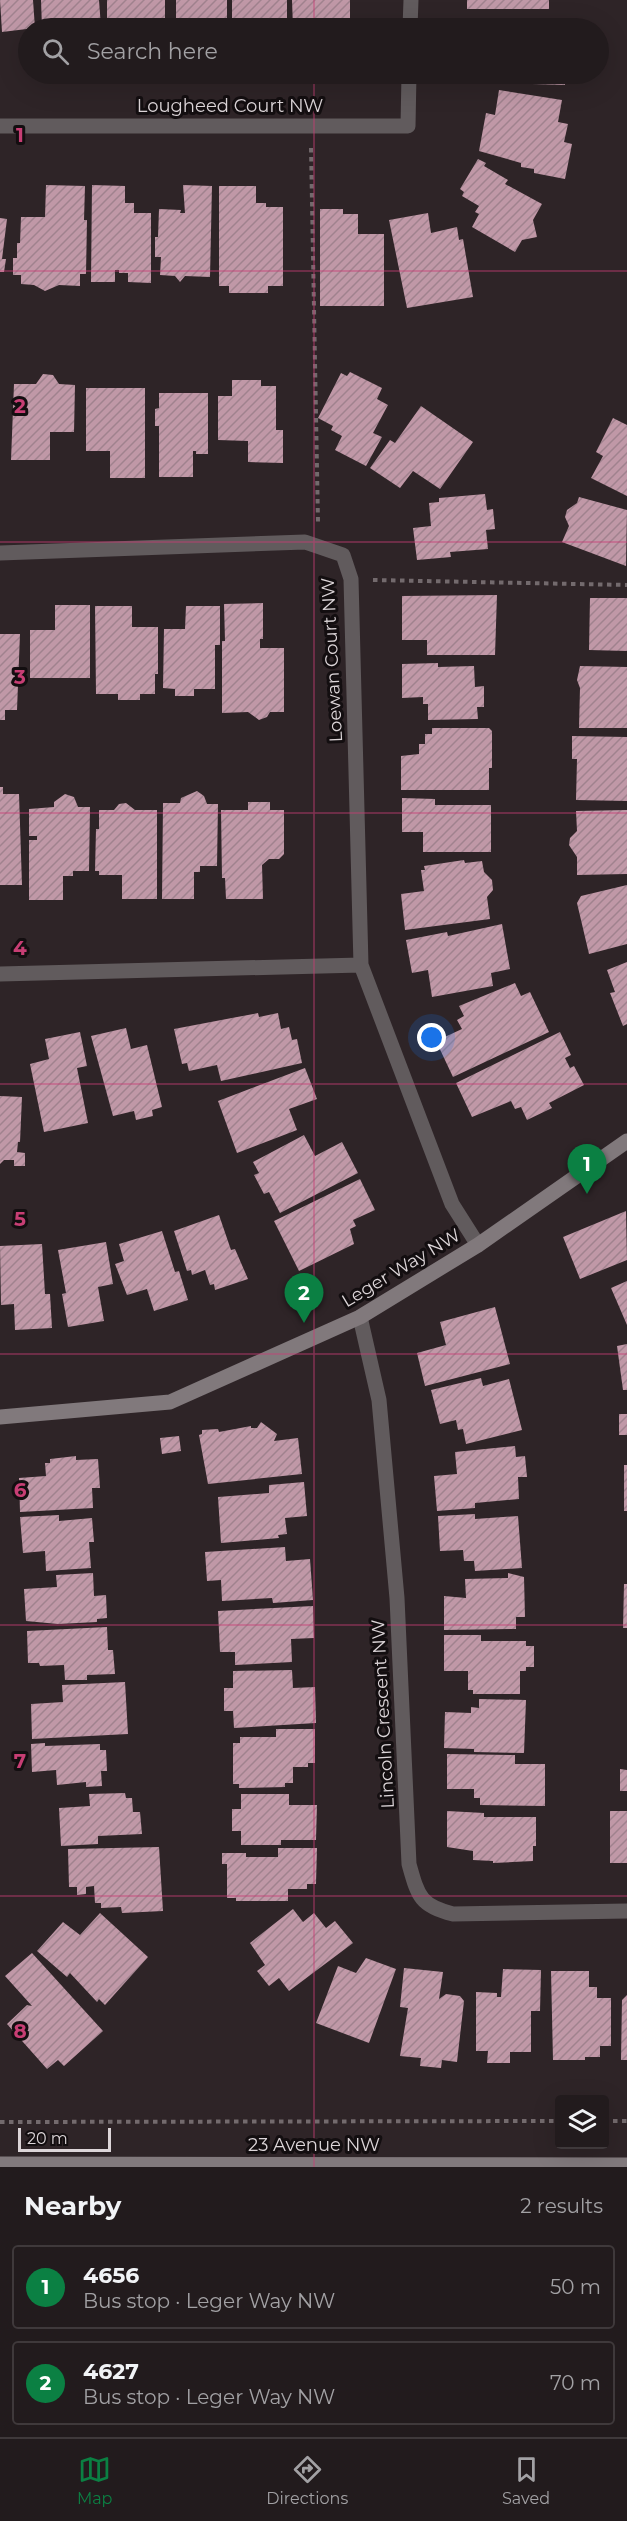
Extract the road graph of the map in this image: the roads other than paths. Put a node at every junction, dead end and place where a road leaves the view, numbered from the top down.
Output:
1 (411, 0) edge
2 (410, 18) edge
3 (409, 84) edge
4 (0, 126) edge
5 (0, 553) edge
6 (361, 965) junction
7 (0, 974) edge
8 (627, 1141) edge
9 (478, 1245) junction
10 (360, 1317) junction
11 (0, 1417) edge
12 (627, 1911) edge
13 (0, 2164) edge
14 (627, 2164) edge

1 - 2 street
3 - 4 street, Lougheed Court NW
5 - 6 street, Loewan Court NW
6 - 7 street
6 - 9 street, Loewan Court NW
8 - 9 street, Leger Way NW
9 - 10 street, Leger Way NW
10 - 11 street, Leger Way NW
10 - 12 street, Lincoln Crescent NW
13 - 14 street, 23 Avenue NW

